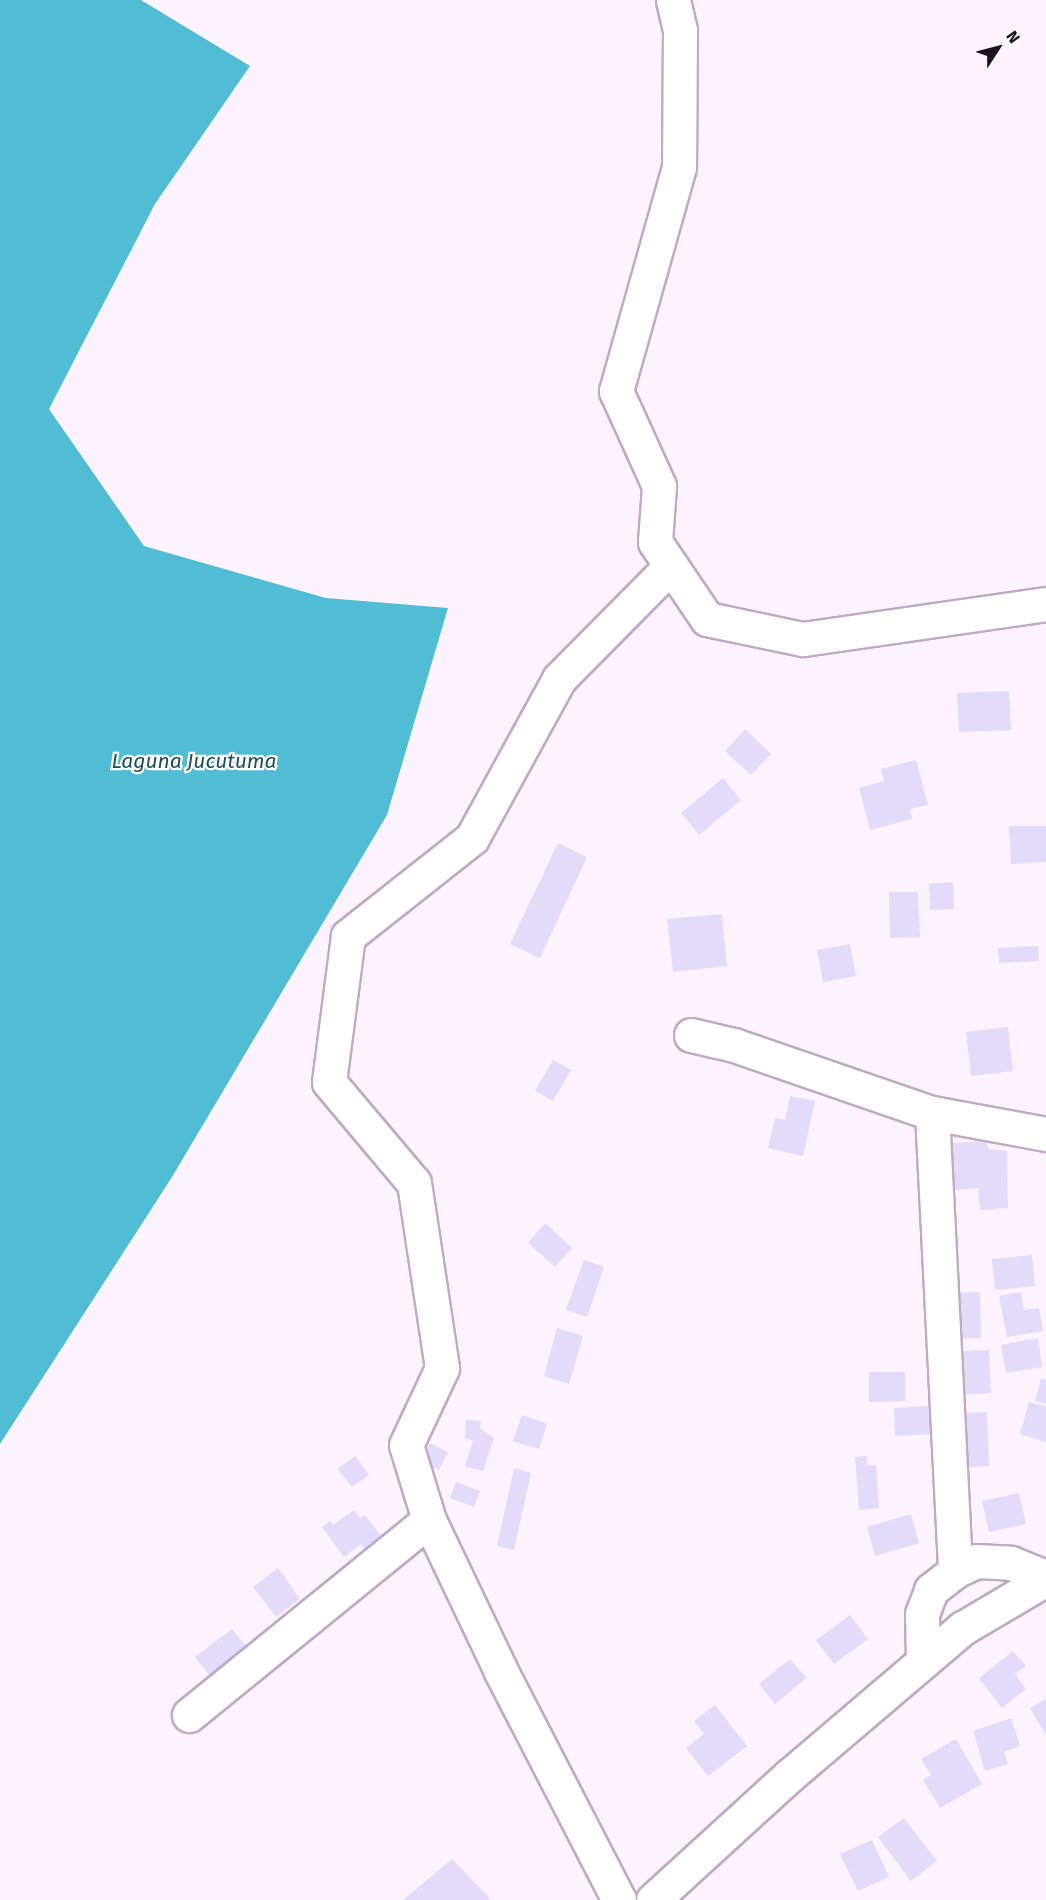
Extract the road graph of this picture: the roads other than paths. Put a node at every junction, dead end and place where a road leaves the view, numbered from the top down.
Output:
1 (673, 0) edge
2 (671, 566) junction
3 (1046, 604) edge
4 (691, 1035) dead end
5 (932, 1113) junction
6 (1046, 1134) edge
7 (429, 1520) junction
8 (955, 1571) junction
9 (1046, 1578) edge
10 (923, 1661) junction
11 (189, 1715) dead end
12 (619, 1900) edge
13 (653, 1900) edge

1 - 2 street
2 - 3 street
2 - 7 street
4 - 5 street
5 - 6 street
5 - 8 street
7 - 11 street
7 - 12 street
8 - 9 street
8 - 10 street
9 - 10 street
10 - 13 street

